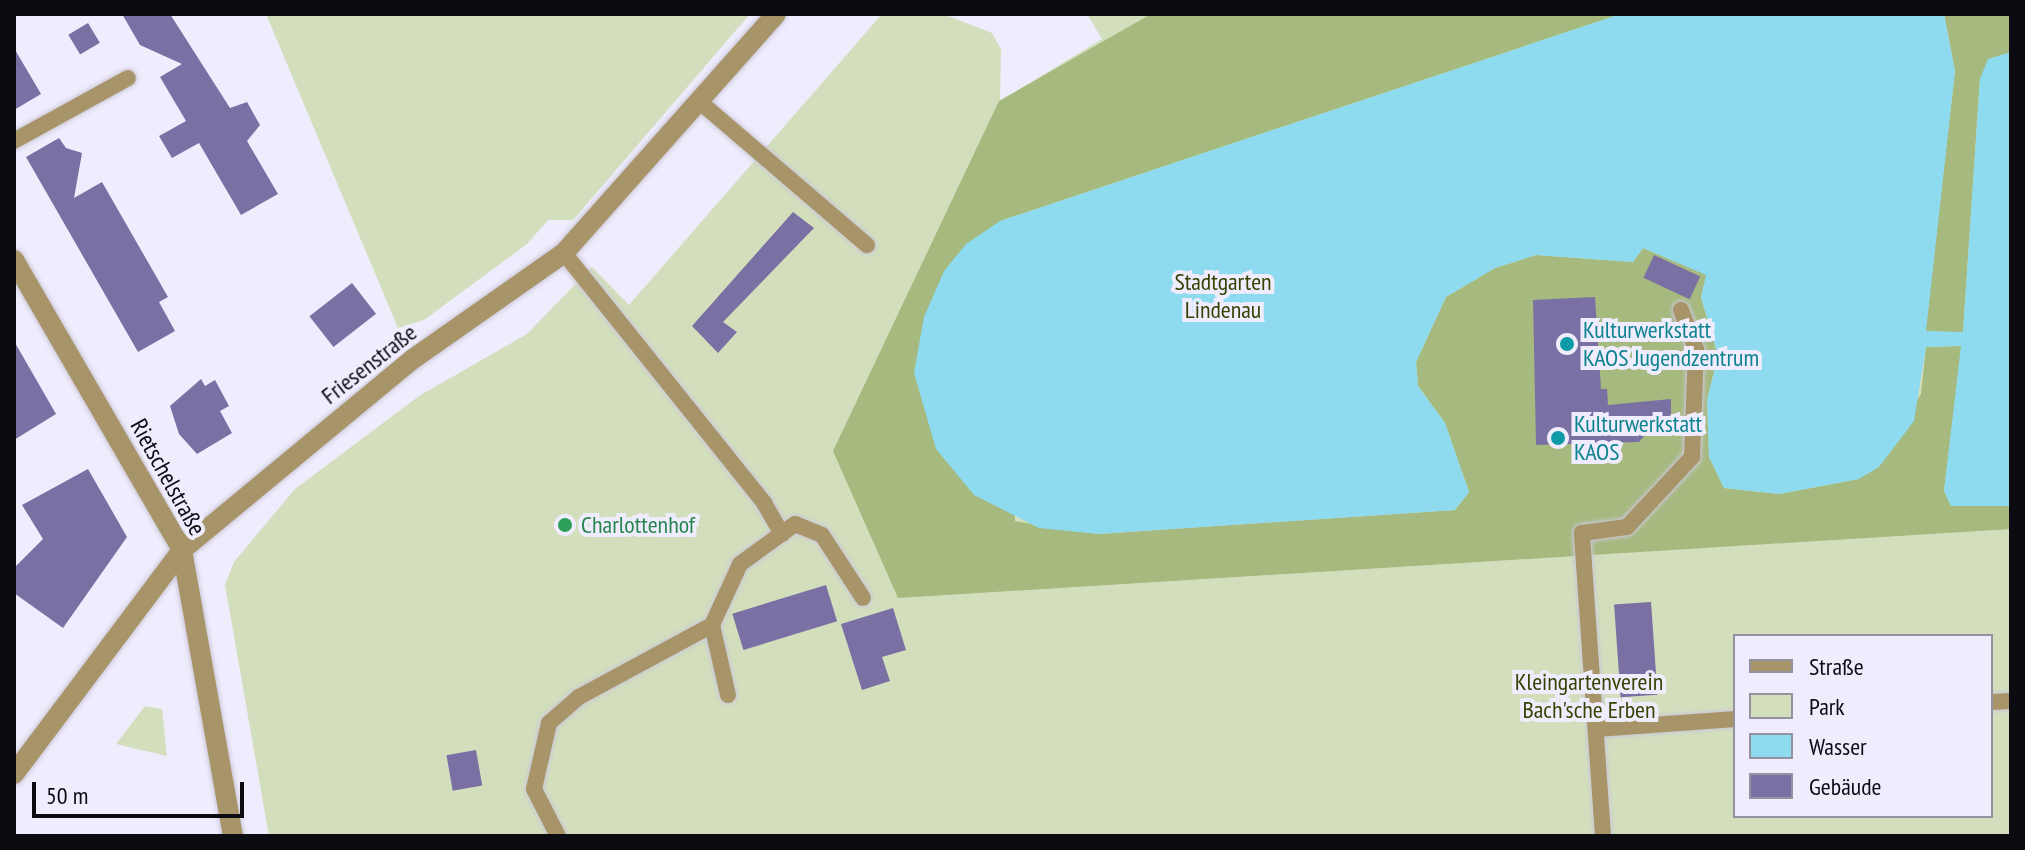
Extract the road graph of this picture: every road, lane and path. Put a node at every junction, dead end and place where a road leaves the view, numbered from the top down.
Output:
1 (776, 14) edge
2 (128, 78) dead end
3 (700, 102) junction
4 (14, 141) edge
5 (867, 245) dead end
6 (564, 253) junction
7 (14, 260) edge
8 (1681, 310) dead end
9 (782, 534) junction
10 (182, 550) junction
11 (863, 598) dead end
12 (712, 625) junction
13 (728, 695) dead end
14 (1733, 719) edge
15 (1597, 729) junction
16 (14, 774) edge
17 (233, 836) edge
18 (558, 836) edge
19 (1603, 836) edge

1 - 3 street, Friesenstraße
2 - 4 lane
3 - 5 lane
3 - 6 street, Friesenstraße
6 - 9 lane
6 - 10 street, Friesenstraße
7 - 10 street, Rietschelstraße
8 - 15 lane
9 - 11 lane
9 - 12 lane
10 - 16 street, Friesenstraße
10 - 17 street, Rietschelstraße
12 - 13 lane
12 - 18 lane
14 - 15 lane
15 - 19 lane

